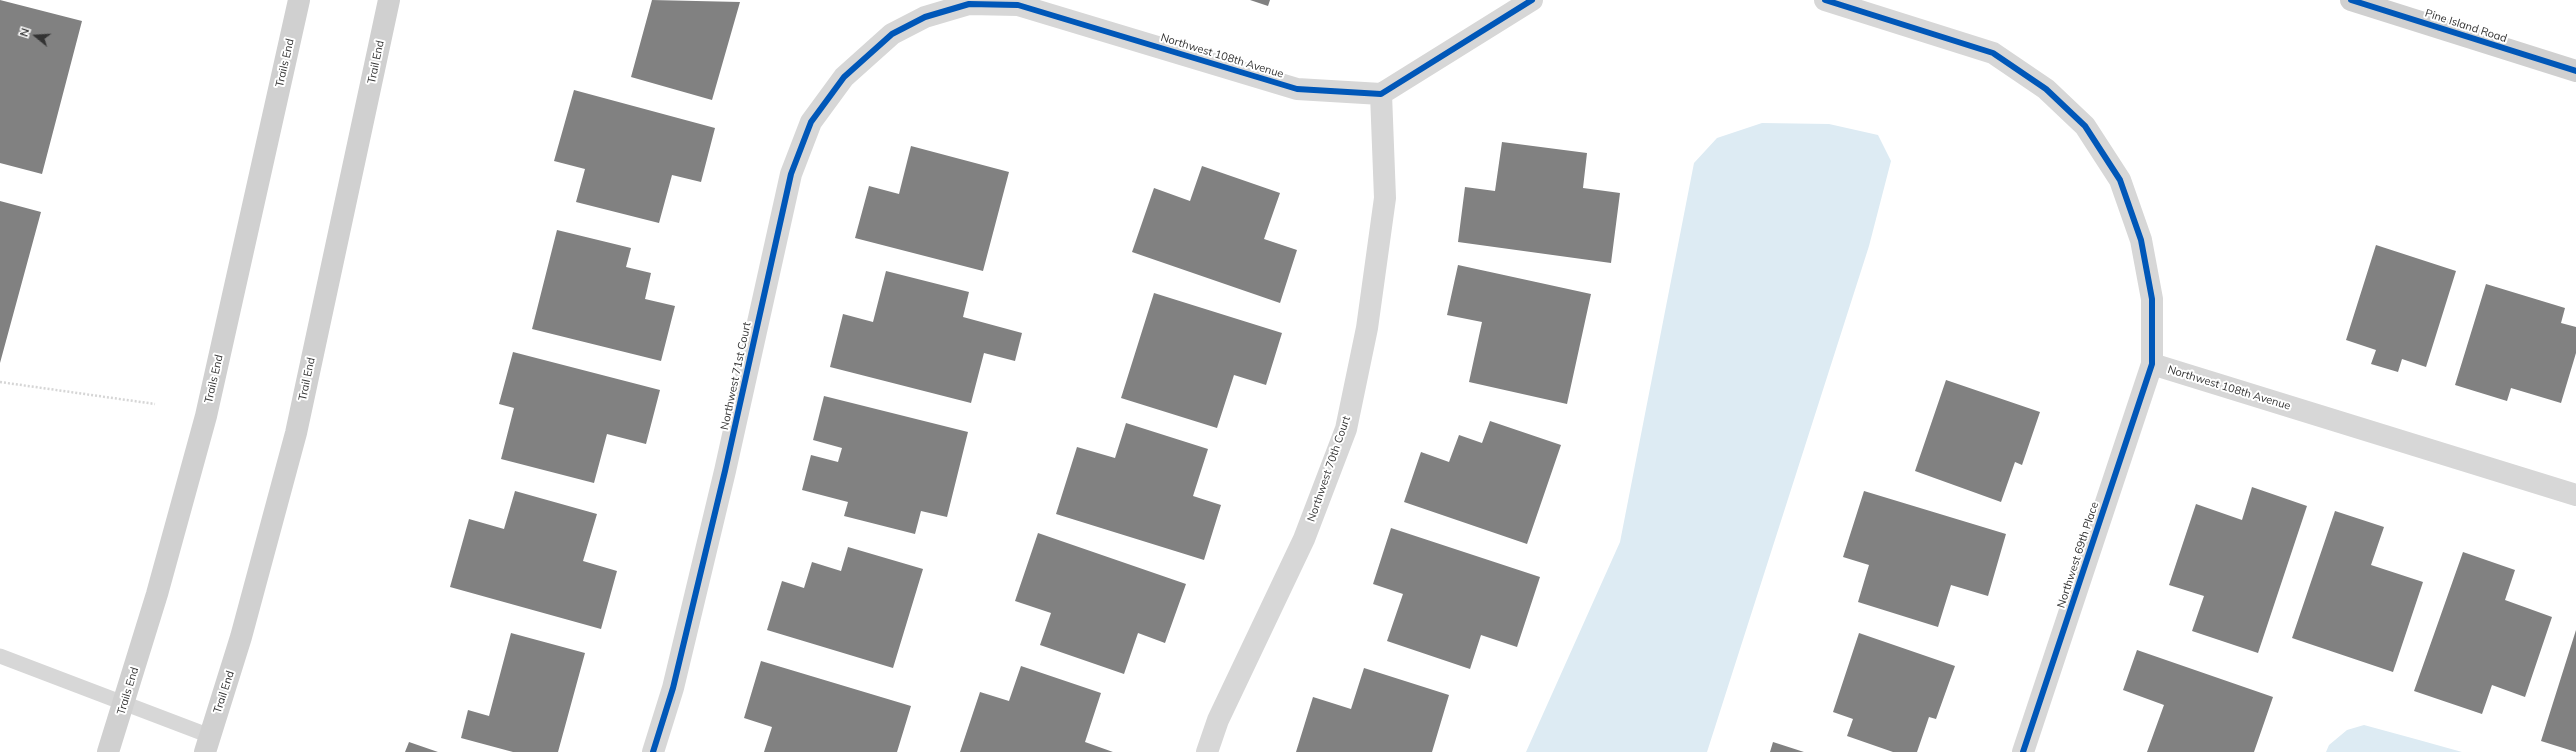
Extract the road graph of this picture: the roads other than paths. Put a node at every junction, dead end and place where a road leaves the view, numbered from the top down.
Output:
1 (299, 0) edge
2 (389, 0) edge
3 (1532, 0) edge
4 (1825, 0) edge
5 (2351, 0) edge
6 (892, 34) joint
7 (2576, 71) edge
8 (1381, 94) junction
9 (2152, 364) junction
10 (2576, 495) edge
11 (0, 656) edge
12 (124, 703) junction
13 (208, 744) edge
14 (108, 752) edge
15 (653, 752) edge
16 (1207, 752) edge
17 (2023, 752) edge

1 - 12 street, Trails End
2 - 13 street, Trail End
3 - 8 street
4 - 9 street, Northwest 108th Avenue
5 - 7 street, Pine Island Road
6 - 8 street, Northwest 108th Avenue
6 - 15 street, Northwest 71st Court
8 - 16 street, Northwest 70th Court
9 - 10 street, Northwest 108th Avenue
9 - 17 street, Northwest 69th Place
11 - 12 lane
12 - 13 lane
12 - 14 street, Trails End

